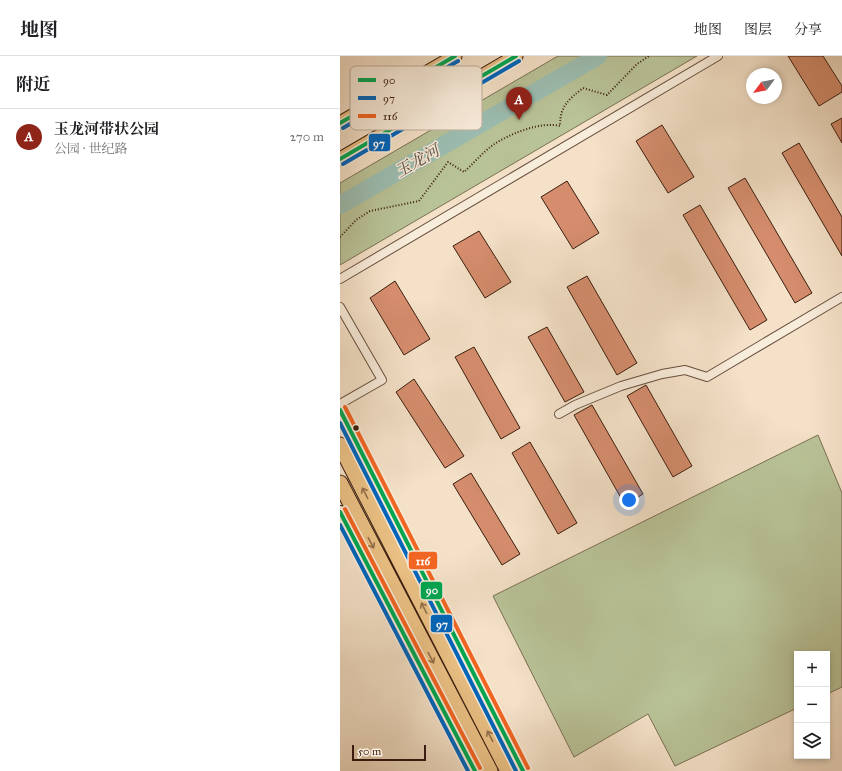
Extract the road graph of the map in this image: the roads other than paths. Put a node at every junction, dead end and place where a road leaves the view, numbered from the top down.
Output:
1 (455, 56) edge
2 (516, 56) edge
3 (718, 56) edge
4 (438, 66) edge
5 (482, 76) edge
6 (350, 117) edge
7 (340, 123) edge
8 (390, 130) edge
9 (340, 159) edge
10 (340, 278) edge
11 (842, 297) edge
12 (340, 307) edge
13 (340, 404) edge
14 (340, 410) edge
15 (559, 414) dead end
16 (340, 445) edge
17 (340, 483) edge
18 (340, 512) edge
19 (475, 771) edge
20 (490, 771) edge
21 (508, 771) edge
22 (523, 771) edge

1 - 4 main road
2 - 5 main road
3 - 10 street
6 - 7 main road
8 - 9 main road
11 - 15 street
12 - 13 street
14 - 22 main road
21 -> 16 highway
17 -> 20 highway
18 - 19 main road

